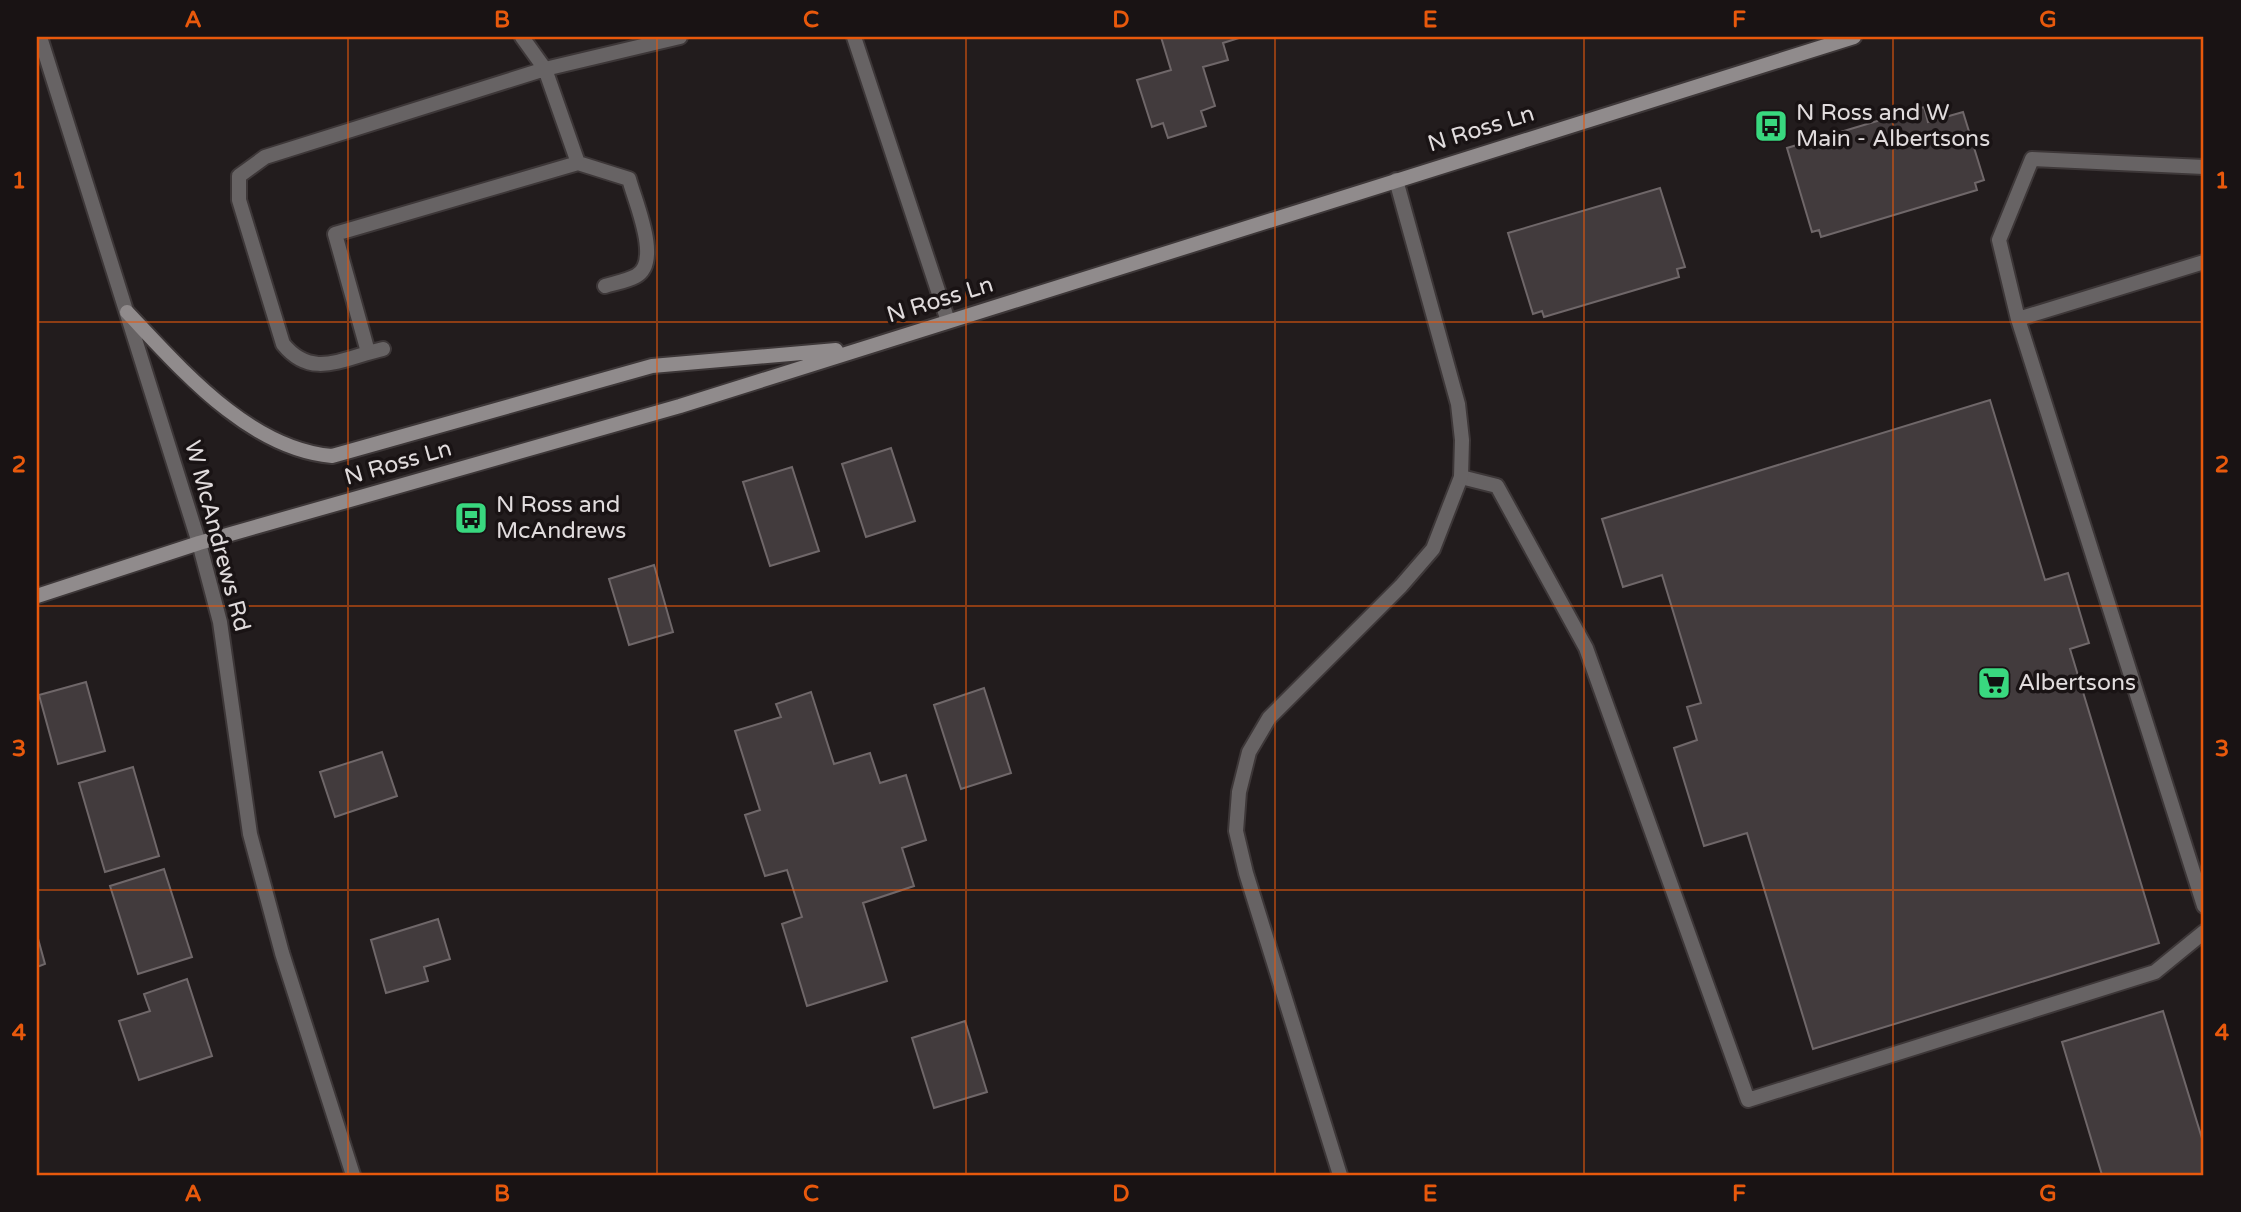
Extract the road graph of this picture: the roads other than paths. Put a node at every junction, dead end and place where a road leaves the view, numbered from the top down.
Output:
1 (40, 37) edge
2 (522, 37) edge
3 (680, 37) edge
4 (854, 37) edge
5 (1854, 37) edge
6 (545, 69) junction
7 (578, 163) junction
8 (2204, 167) edge
9 (1396, 180) junction
10 (2204, 262) edge
11 (605, 286) dead end
12 (127, 312) junction
13 (2018, 319) junction
14 (948, 321) junction
15 (862, 348) junction
16 (1461, 477) junction
17 (199, 543) junction
18 (37, 596) edge
19 (2204, 906) edge
20 (2204, 932) edge
21 (353, 1175) edge
22 (1340, 1175) edge

1 - 12 street, W McAndrews Rd
2 - 6 street
3 - 6 street
4 - 14 street
5 - 9 main road, N Ross Ln
6 - 7 street
6 - 7 street
7 - 11 street
8 - 13 street
9 - 14 main road, N Ross Ln
9 - 16 street
10 - 13 street
12 - 15 main road
12 - 17 street, W McAndrews Rd
13 - 19 street
14 - 15 main road, N Ross Ln
15 - 17 main road, N Ross Ln
16 - 20 street
16 - 22 street
17 - 18 main road, N Ross Ln
17 - 21 street, W McAndrews Rd

